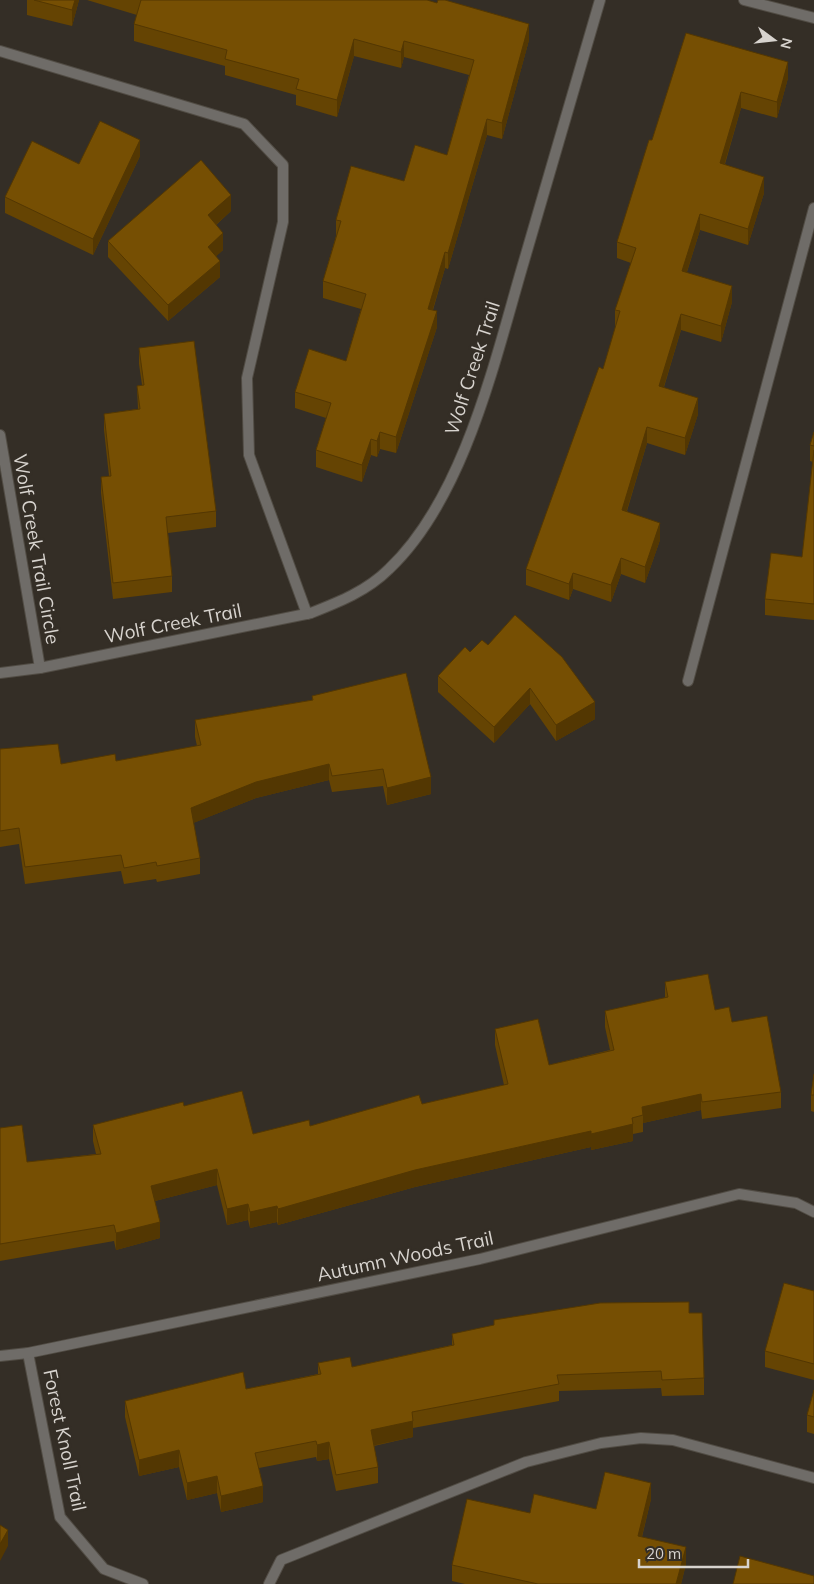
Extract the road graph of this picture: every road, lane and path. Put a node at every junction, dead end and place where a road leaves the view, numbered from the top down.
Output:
1 (600, 0) edge
2 (744, 0) edge
3 (814, 18) edge
4 (0, 51) edge
5 (814, 208) edge
6 (0, 435) edge
7 (307, 614) junction
8 (40, 668) junction
9 (0, 673) edge
10 (688, 681) dead end
11 (814, 1212) edge
12 (28, 1353) junction
13 (0, 1356) edge
14 (814, 1478) edge
15 (143, 1584) edge
16 (269, 1584) edge

1 - 7 street, Wolf Creek Trail
2 - 3 street
4 - 7 street
5 - 10 street
6 - 8 street, Wolf Creek Trail Circle
7 - 8 street, Wolf Creek Trail
8 - 9 street, Wolf Creek Trail
11 - 12 street, Autumn Woods Trail
12 - 13 street, Autumn Woods Trail
12 - 15 street, Forest Knoll Trail
14 - 16 street

